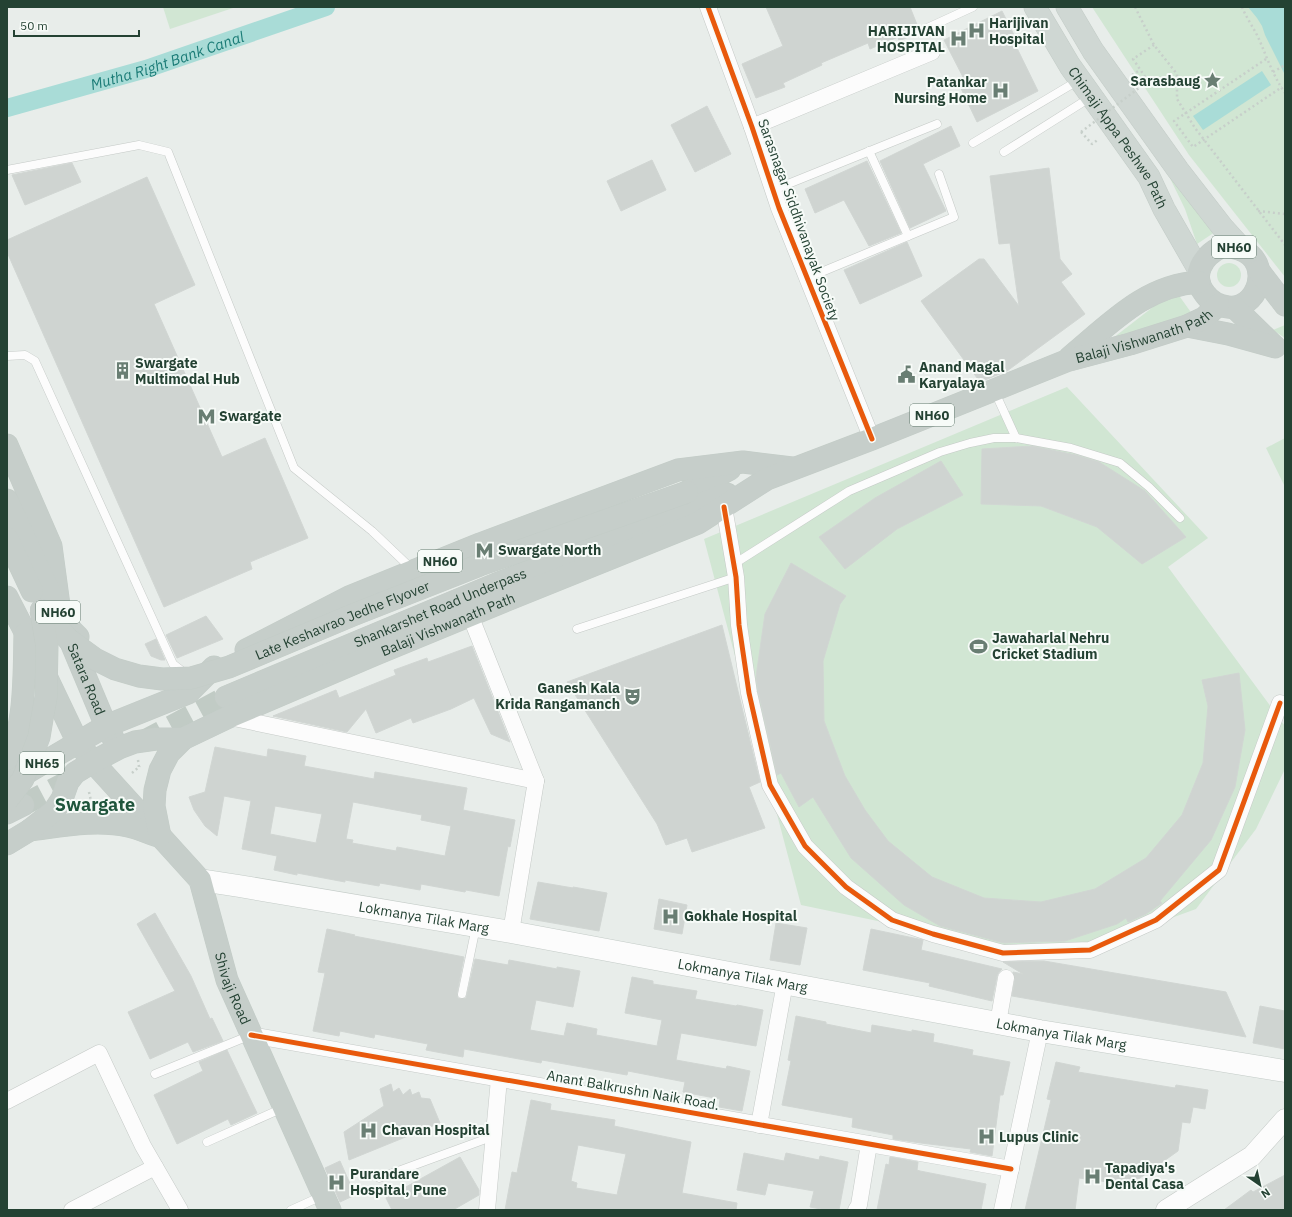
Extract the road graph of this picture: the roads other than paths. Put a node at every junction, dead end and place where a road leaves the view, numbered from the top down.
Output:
1 (708, 7) edge
2 (973, 7) edge
3 (1035, 7) edge
4 (1067, 7) edge
5 (925, 29) dead end
6 (932, 52) dead end
7 (1086, 88) junction
8 (937, 124) dead end
9 (752, 127) junction
10 (973, 143) dead end
11 (869, 151) junction
12 (1004, 152) dead end
13 (7, 170) edge
14 (938, 174) dead end
15 (773, 190) junction
16 (908, 236) junction
17 (1243, 250) junction
18 (1259, 271) junction
19 (1199, 276) junction
20 (807, 278) junction
21 (1285, 305) edge
22 (1226, 307) junction
23 (1187, 326) junction
24 (1280, 351) edge
25 (7, 356) edge
26 (1066, 360) junction
27 (994, 390) junction
28 (1016, 438) junction
29 (872, 439) junction
30 (7, 445) edge
31 (743, 462) junction
32 (797, 469) junction
33 (767, 479) junction
34 (7, 500) edge
35 (724, 507) junction
36 (1180, 518) dead end
37 (7, 538) edge
38 (414, 571) junction
39 (735, 571) junction
40 (7, 597) edge
41 (42, 610) junction
42 (470, 615) junction
43 (61, 620) junction
44 (577, 629) dead end
45 (26, 632) junction
46 (215, 666) junction
47 (187, 675) junction
48 (228, 707) junction
49 (1285, 716) edge
50 (106, 726) junction
51 (183, 739) junction
52 (78, 741) junction
53 (119, 748) junction
54 (7, 759) edge
55 (93, 762) junction
56 (536, 781) junction
57 (7, 784) edge
58 (12, 806) edge
59 (30, 830) junction
60 (161, 837) junction
61 (7, 844) edge
62 (200, 880) junction
63 (476, 926) junction
64 (511, 932) junction
65 (1006, 978) dead end
66 (786, 983) junction
67 (462, 994) dead end
68 (998, 1023) junction
69 (1040, 1031) junction
70 (251, 1035) junction
71 (1285, 1071) edge
72 (155, 1074) dead end
73 (499, 1079) junction
74 (7, 1101) edge
75 (284, 1107) junction
76 (1285, 1119) edge
77 (759, 1125) junction
78 (494, 1136) junction
79 (207, 1142) dead end
80 (869, 1144) junction
81 (155, 1166) junction
82 (1011, 1169) junction
83 (379, 1178) dead end
84 (326, 1203) edge
85 (72, 1210) edge
86 (180, 1210) edge
87 (291, 1210) edge
88 (487, 1210) edge
89 (856, 1210) edge
90 (1002, 1210) edge
91 (1167, 1210) edge

1 - 9 street, Sarasnagar Siddhivanayak Society
2 - 5 lane
3 - 7 main road, Chimaji Appa Peshwe Path
4 - 17 main road, Chimaji Appa Peshwe Path
6 - 9 street
7 - 10 lane
7 - 12 lane
7 - 19 main road, Chimaji Appa Peshwe Path
8 - 11 lane
9 - 15 street, Sarasnagar Siddhivanayak Society
11 - 15 lane
11 - 16 lane
13 - 38 lane
14 - 16 lane
15 - 20 street, Sarasnagar Siddhivanayak Society
16 - 20 lane
17 - 18 highway, NH60
17 - 19 highway, NH60
18 - 21 highway, NH60
18 - 22 highway, Balaji Vishwanath Path / NH60
19 - 22 highway, Balaji Vishwanath Path
19 - 26 highway, Balaji Vishwanath Path / NH60
20 - 29 street, Sarasnagar Siddhivanayak Society
22 - 23 highway, Balaji Vishwanath Path / NH60
22 - 24 highway, Balaji Vishwanath Path
23 - 24 highway
23 - 26 highway, Balaji Vishwanath Path / NH60
25 - 47 lane
26 - 27 highway, Balaji Vishwanath Path / NH60
27 - 28 lane
27 - 29 highway, Balaji Vishwanath Path / NH60
28 - 36 lane
28 - 39 lane
29 - 32 highway, Balaji Vishwanath Path / NH60
30 - 43 highway
31 - 32 highway, Balaji Vishwanath Path / NH60
31 - 38 highway, Balaji Vishwanath Path / NH60
31 - 41 highway, Late Keshavrao Jedhe Flyover, bridge
32 - 33 highway, Balaji Vishwanath Path / NH60
33 - 35 highway, Balaji Vishwanath Path / NH60
33 - 48 highway, Shankarshet Road Underpass
34 - 43 highway, Satara Road / NH60
35 - 39 street
35 - 42 highway, Balaji Vishwanath Path / NH60
37 - 41 highway, Late Keshavrao Jedhe Flyover
38 - 46 highway, Balaji Vishwanath Path / NH60
39 - 44 lane
39 - 49 street
40 - 45 highway, NH60
41 - 58 highway, Late Keshavrao Jedhe Flyover, bridge
42 - 48 highway, Balaji Vishwanath Path / NH60
42 - 56 street
43 - 47 highway
43 - 50 highway, Satara Road / NH60
45 - 52 highway, NH60
45 - 54 highway
46 - 47 highway
46 - 50 highway, Balaji Vishwanath Path / NH60
48 - 51 highway, Balaji Vishwanath Path / NH60
48 - 56 street
50 - 52 highway, NH65
50 - 53 highway, Satara Road / NH60
51 - 53 highway, Balaji Vishwanath Path / NH60
51 - 60 highway, Shivaji Road / NH60
52 - 55 highway, NH60
52 - 57 highway, NH65
53 - 55 highway, Balaji Vishwanath Path / NH60
55 - 59 highway, NH65
55 - 60 highway, Shivaji Road / NH60
56 - 64 street
59 - 60 highway
59 - 61 highway, NH65
60 - 62 highway, Shivaji Road / NH60
62 - 63 main road, Lokmanya Tilak Marg
62 - 70 highway, Shivaji Road / NH60
63 - 64 main road, Lokmanya Tilak Marg
63 - 67 lane
64 - 66 main road, Lokmanya Tilak Marg
65 - 68 street
66 - 68 main road, Lokmanya Tilak Marg
66 - 77 street
68 - 69 main road, Lokmanya Tilak Marg
69 - 71 main road, Lokmanya Tilak Marg
69 - 82 street
70 - 72 lane
70 - 73 street, Anant Balkrushn Naik Road.
70 - 75 highway, Shivaji Road / NH60
73 - 77 street, Anant Balkrushn Naik Road.
73 - 78 street
74 - 81 street
75 - 79 lane
75 - 84 highway, Shivaji Road / NH60
76 - 91 street
77 - 80 street, Anant Balkrushn Naik Road.
78 - 83 lane
78 - 88 street
80 - 82 street, Anant Balkrushn Naik Road.
80 - 89 street
81 - 85 street
81 - 86 street
82 - 90 street
84 - 87 lane

